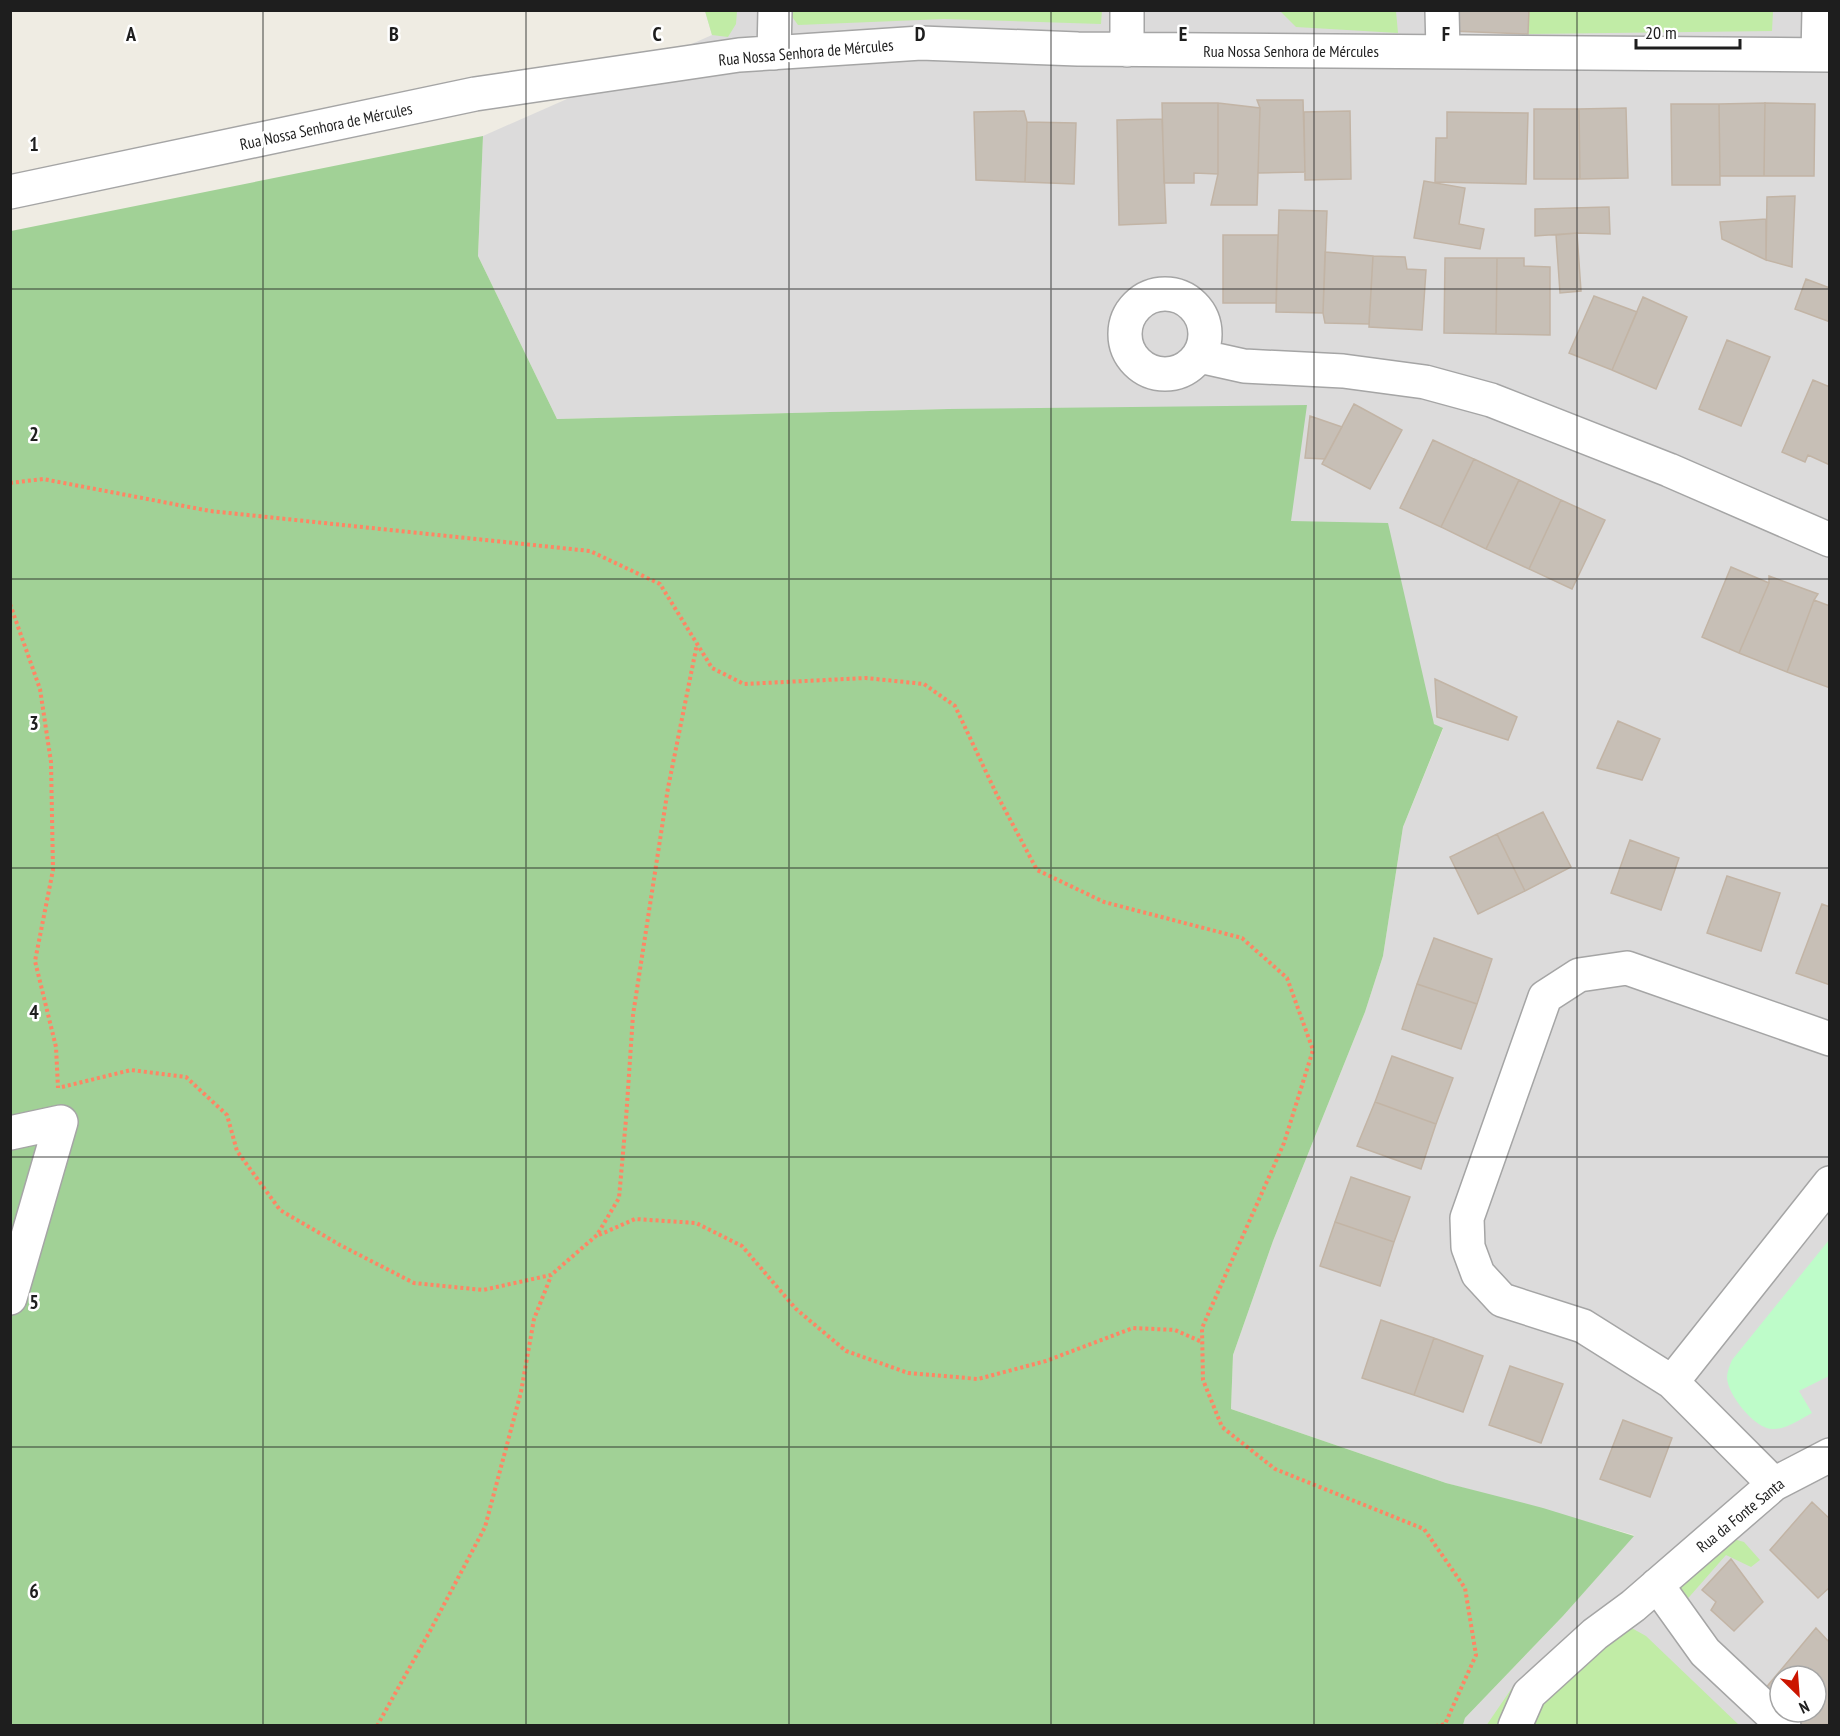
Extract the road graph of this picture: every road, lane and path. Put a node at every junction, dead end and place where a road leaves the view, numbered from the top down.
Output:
1 (775, 10) edge
2 (1127, 10) edge
3 (1442, 10) edge
4 (1820, 10) edge
5 (1126, 50) junction
6 (1443, 51) junction
7 (774, 53) junction
8 (1824, 55) edge
9 (10, 192) edge
10 (1199, 356) dead end
11 (10, 483) edge
12 (1830, 540) edge
13 (10, 604) edge
14 (697, 643) junction
15 (1830, 1039) edge
16 (58, 1088) junction
17 (61, 1122) junction
18 (10, 1133) edge
19 (1830, 1183) edge
20 (597, 1235) junction
21 (551, 1275) junction
22 (10, 1298) edge
23 (1202, 1342) junction
24 (1672, 1382) junction
25 (1830, 1455) edge
26 (1774, 1484) junction
27 (1657, 1585) junction
28 (376, 1725) edge
29 (1436, 1725) edge
30 (1515, 1725) edge
31 (1784, 1725) edge

1 - 7 street
2 - 5 street
3 - 6 street
4 - 8 street
5 - 6 street, Rua Nossa Senhora de Mércules
5 - 7 street, Rua Nossa Senhora de Mércules
6 - 8 street, Rua Nossa Senhora de Mércules
7 - 9 street, Rua Nossa Senhora de Mércules
10 - 12 street
11 - 14 path
13 - 16 path
14 - 20 path
14 - 23 path
15 - 24 street
16 - 17 path
16 - 21 path
17 - 18 street
17 - 22 street
19 - 24 street
20 - 21 path
20 - 23 path
21 - 28 path
23 - 29 path
24 - 26 street
25 - 26 street, Rua da Fonte Santa
26 - 27 street, Rua da Fonte Santa
27 - 30 street, Rua da Fonte Santa
27 - 31 street

